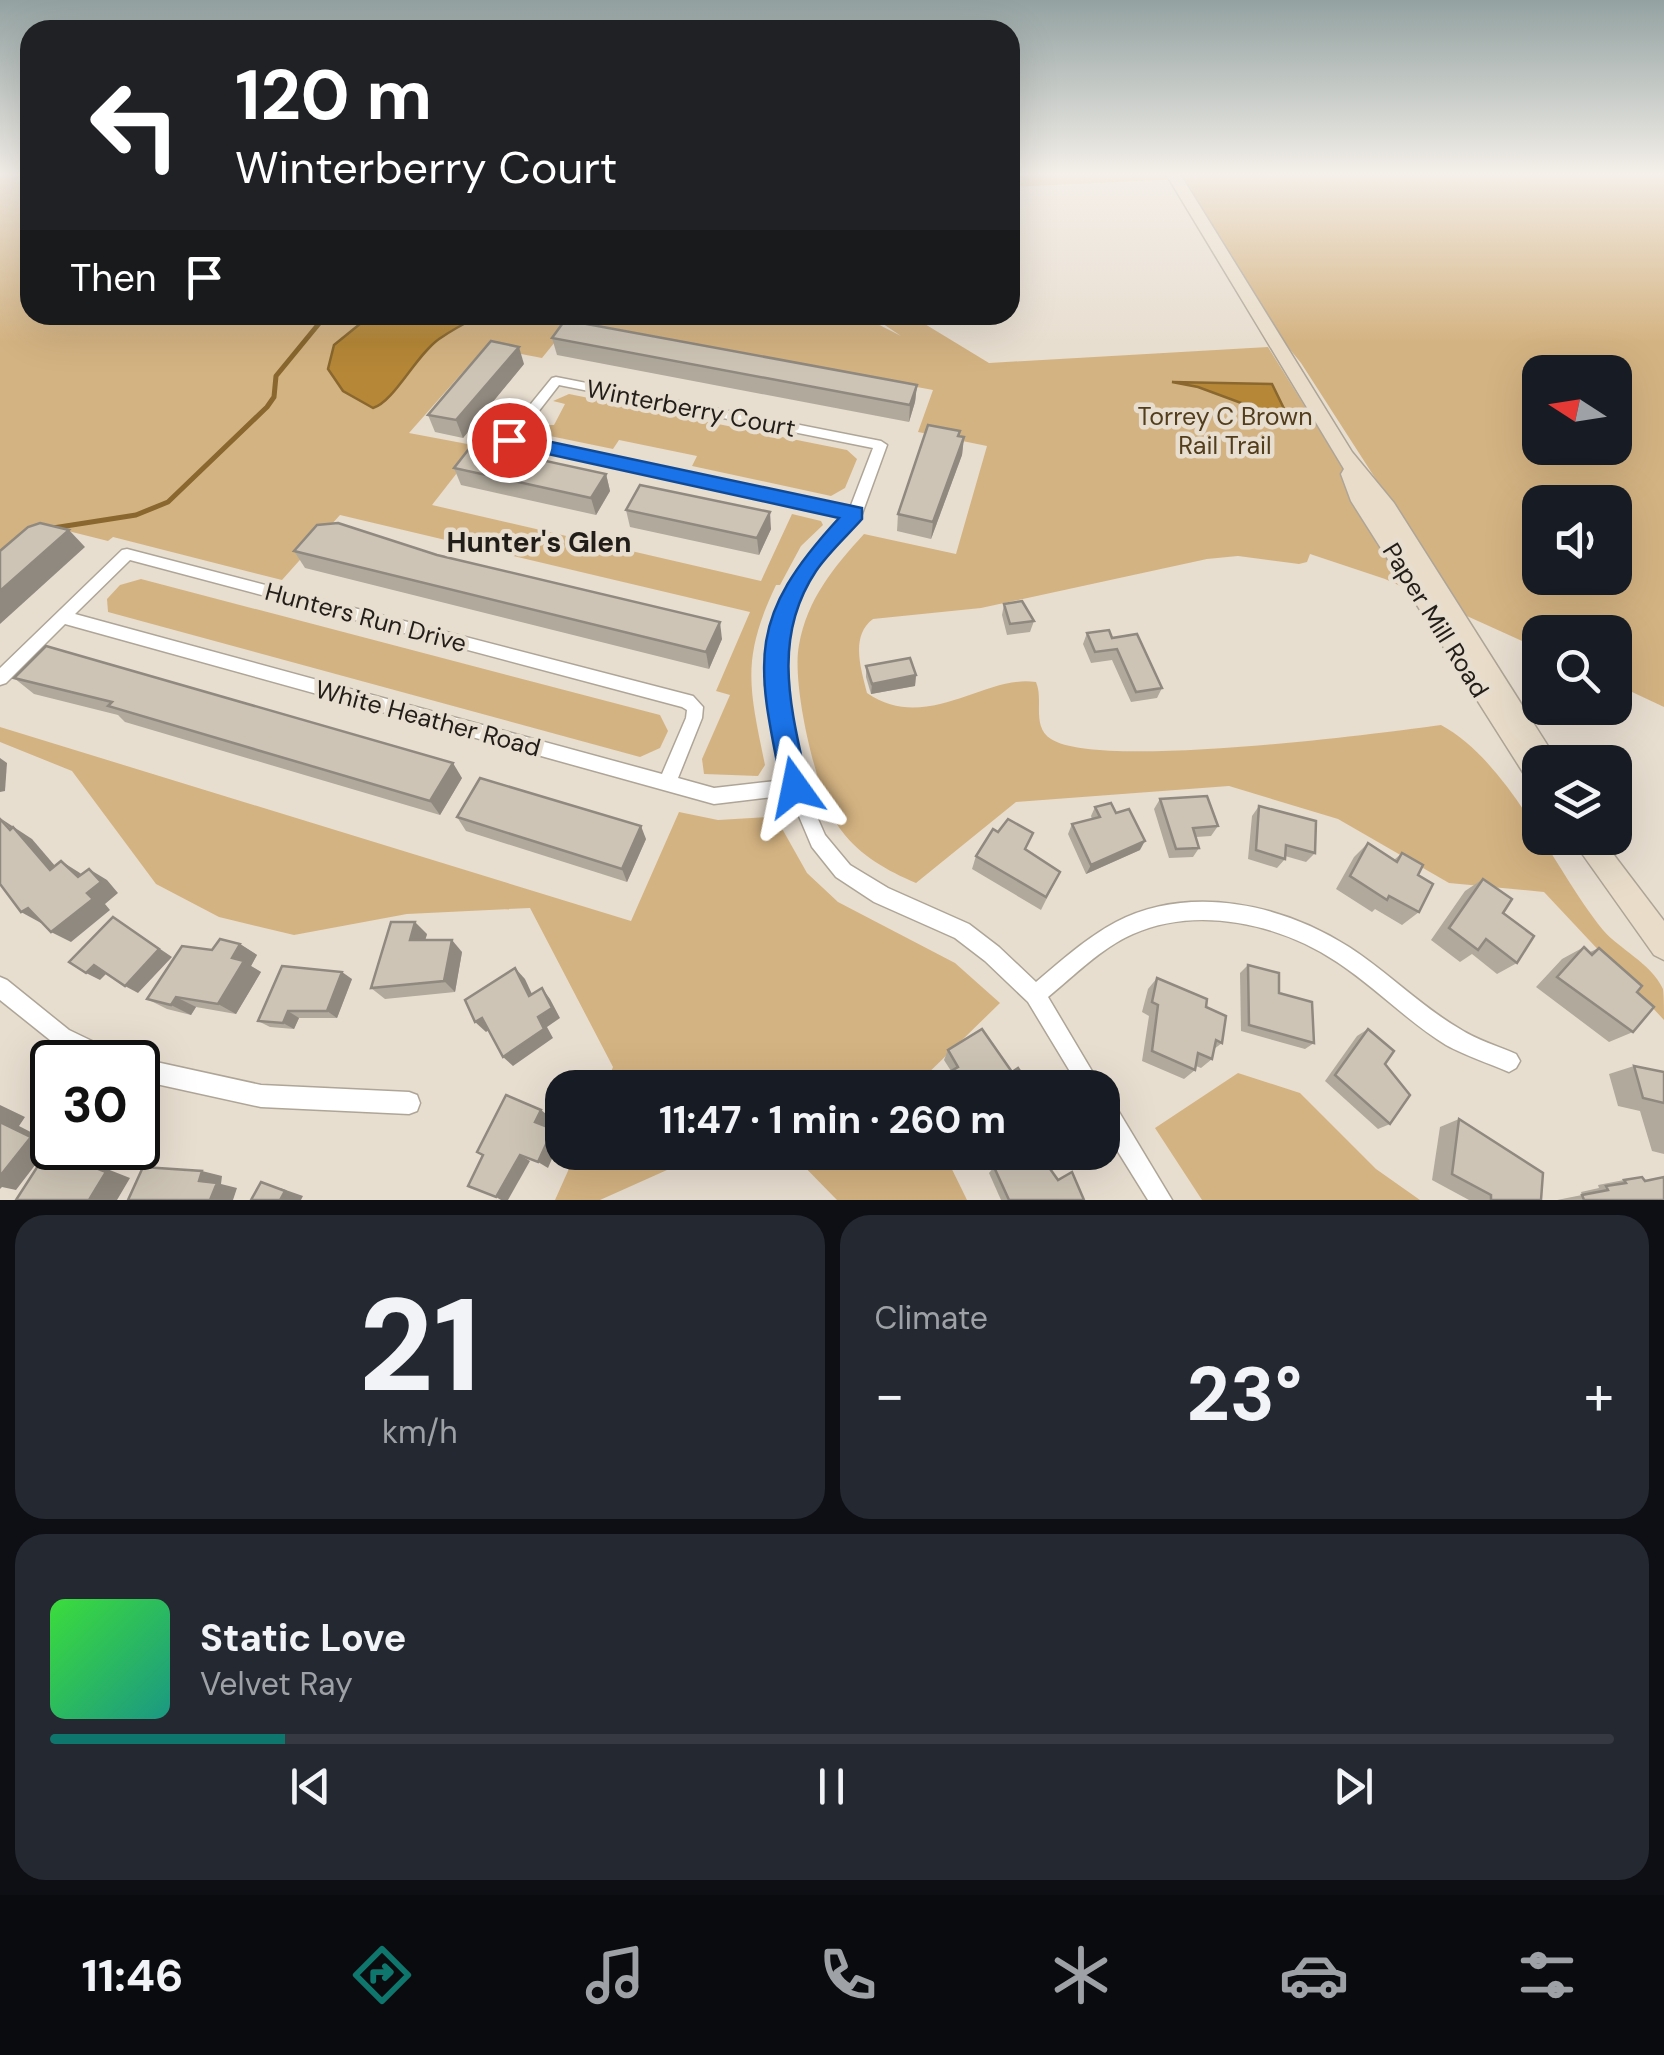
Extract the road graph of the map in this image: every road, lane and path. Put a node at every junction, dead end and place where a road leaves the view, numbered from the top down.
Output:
1 (1207, 230) edge
2 (1345, 457) junction
3 (855, 514) junction
4 (63, 617) junction
5 (0, 678) edge
6 (1533, 745) edge
7 (1522, 749) edge
8 (667, 784) junction
9 (795, 787) junction
10 (1598, 855) edge
11 (1664, 945) edge
12 (0, 988) edge
13 (1035, 996) junction
14 (68, 1040) edge
15 (1509, 1061) dead end
16 (1081, 1070) edge
17 (160, 1074) edge
18 (408, 1103) dead end
19 (1120, 1134) edge
20 (1161, 1200) edge

1 - 2 main road, Paper Mill Road
2 - 6 main road, Paper Mill Road
2 - 7 main road, Paper Mill Road
3 - 3 street, Winterberry Court
3 - 9 street, Winterberry Court
4 - 5 street, Hunters Run Drive
4 - 8 street, White Heather Road
4 - 8 street, Hunters Run Drive
8 - 9 street, White Heather Road
9 - 13 street, Winterberry Court
10 - 11 main road
12 - 14 street
13 - 15 street
13 - 16 street, Winterberry Court
17 - 18 street
19 - 20 street

